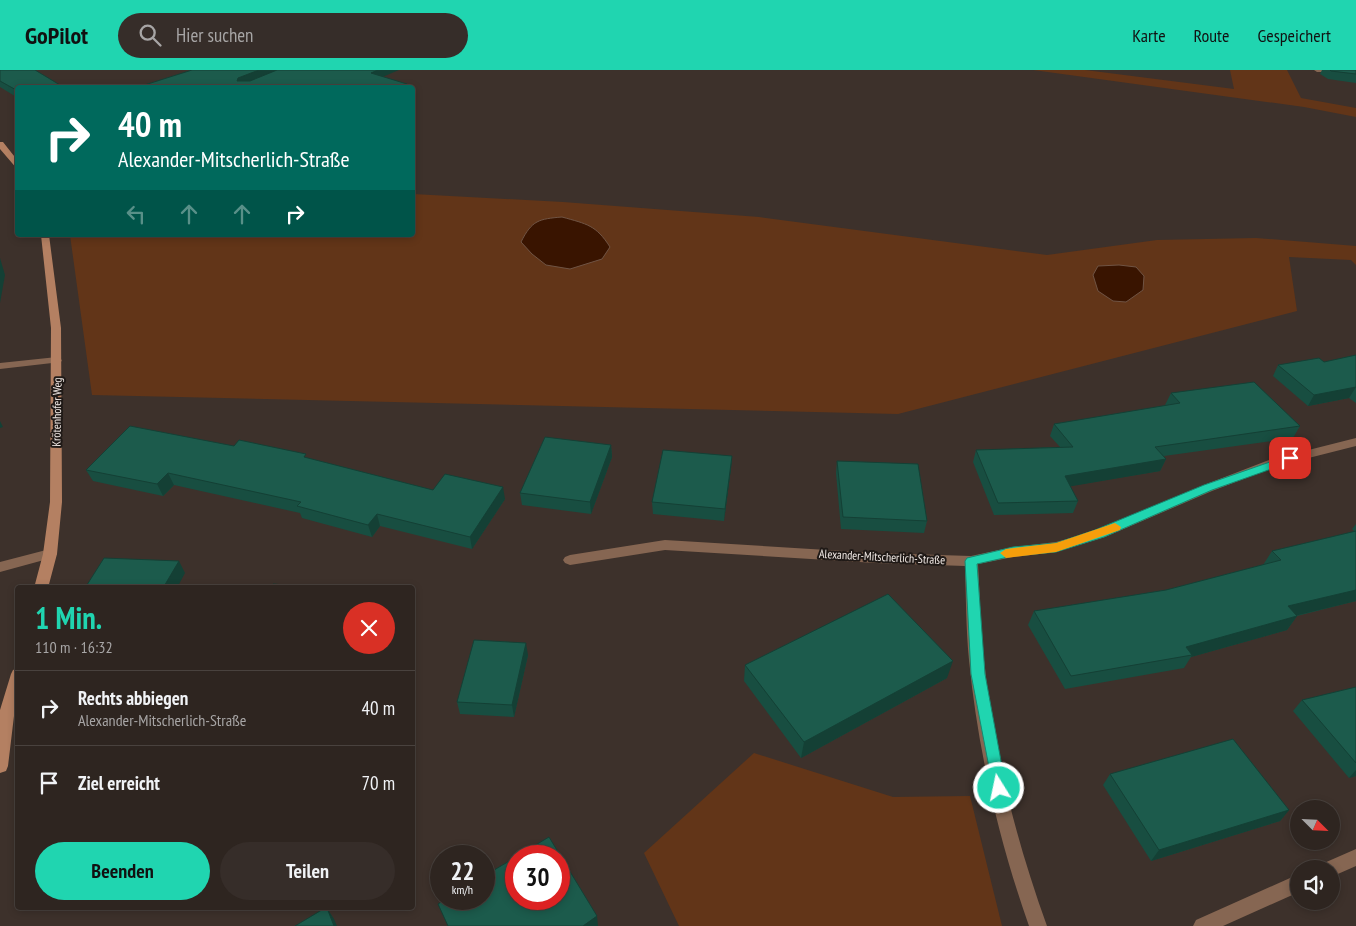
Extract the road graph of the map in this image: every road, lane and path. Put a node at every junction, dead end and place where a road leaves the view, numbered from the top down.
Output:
1 (1317, 70) edge
2 (1349, 70) edge
3 (0, 144) edge
4 (14, 154) edge
5 (45, 237) edge
6 (57, 360) junction
7 (0, 366) edge
8 (1356, 442) edge
9 (50, 554) junction
10 (570, 560) dead end
11 (971, 561) junction
12 (0, 567) edge
13 (42, 585) edge
14 (15, 684) edge
15 (0, 766) edge
16 (1356, 857) edge
17 (1340, 864) edge
18 (1290, 887) edge
19 (1038, 926) edge
20 (1202, 926) edge

1 - 2 street
3 - 4 street
5 - 6 street, Krötenhofer Weg
6 - 7 street
6 - 9 street, Krötenhofer Weg
8 - 11 street, Alexander-Mitscherlich-Straße
9 - 12 street
9 - 13 street, Krötenhofer Weg
10 - 11 street, Alexander-Mitscherlich-Straße
11 - 19 street
14 - 15 street
16 - 17 street
18 - 20 street

